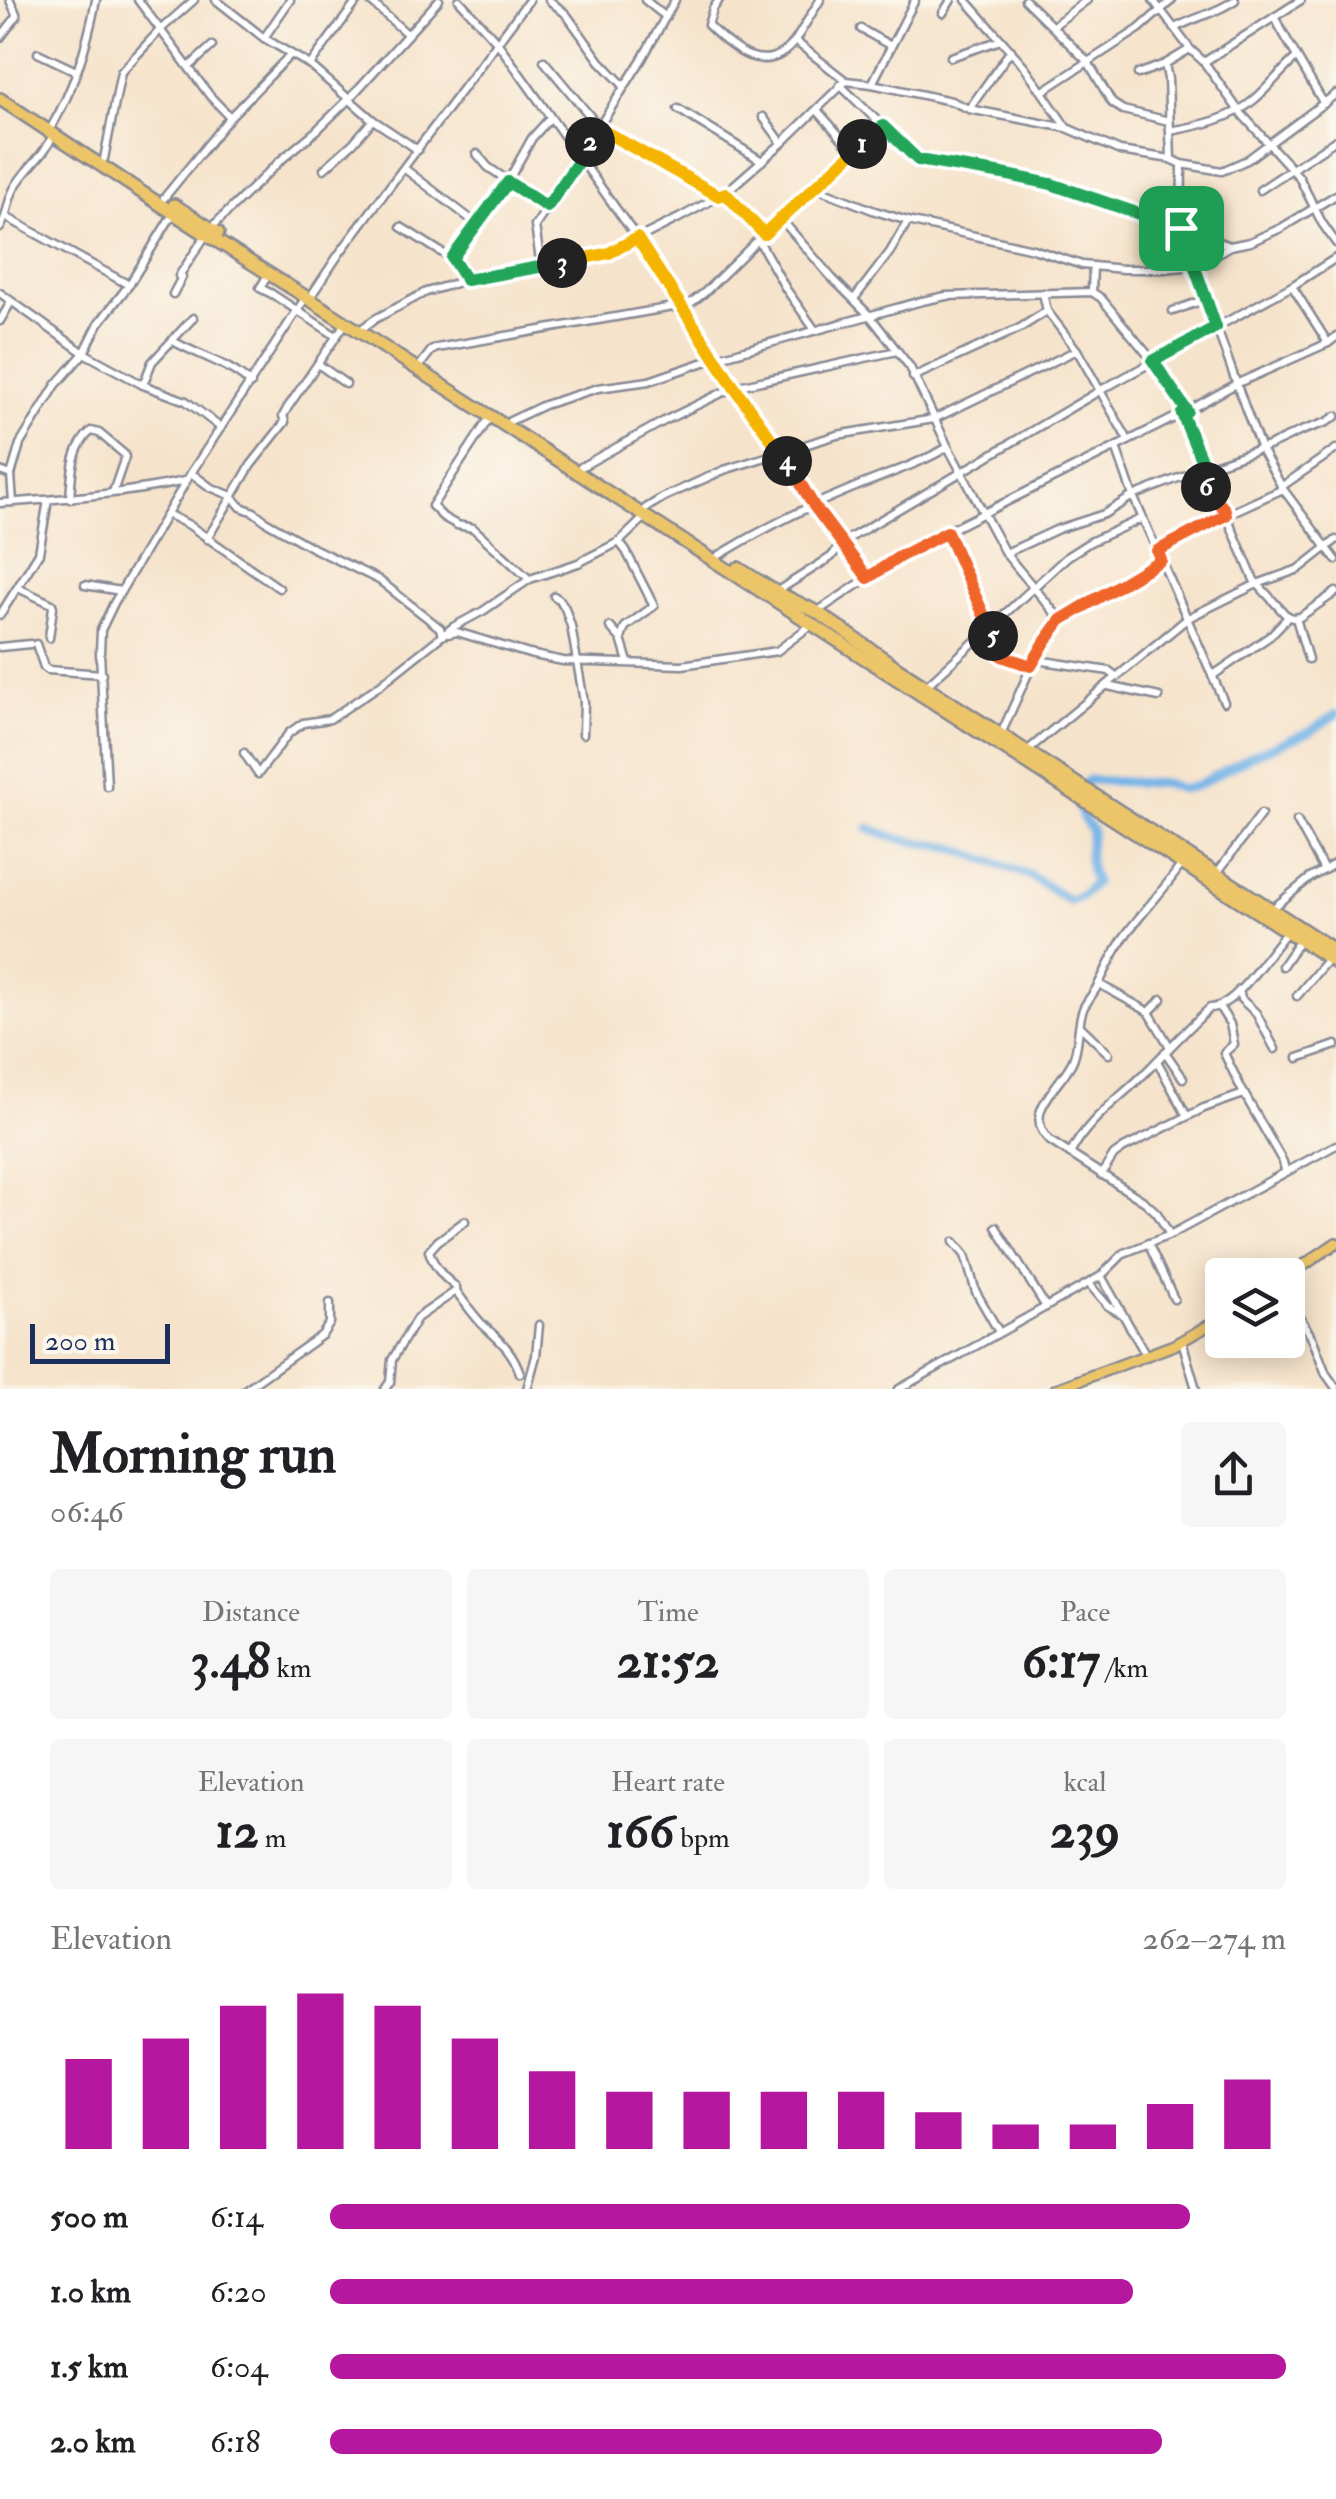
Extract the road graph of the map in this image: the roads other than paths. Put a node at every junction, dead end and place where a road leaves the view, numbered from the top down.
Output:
1 (10, 0) edge
2 (96, 0) edge
3 (138, 0) edge
4 (194, 0) edge
5 (216, 0) edge
6 (290, 0) edge
7 (358, 0) edge
8 (369, 0) edge
9 (439, 0) edge
10 (460, 0) edge
11 (529, 0) edge
12 (549, 0) edge
13 (645, 0) edge
14 (676, 0) edge
15 (719, 0) edge
16 (820, 0) edge
17 (916, 0) edge
18 (951, 0) edge
19 (966, 0) edge
20 (1025, 0) edge
21 (1087, 0) edge
22 (1153, 0) edge
23 (1172, 0) edge
24 (1235, 0) edge
25 (1301, 0) edge
26 (1162, 12) junction
27 (943, 13) dead end
28 (666, 17) junction
29 (1274, 17) junction
30 (1054, 26) junction
31 (1175, 28) junction
32 (861, 29) dead end
33 (160, 30) junction
34 (407, 34) junction
35 (0, 38) edge
36 (264, 38) junction
37 (1000, 40) junction
38 (795, 41) junction
39 (497, 42) junction
40 (212, 46) dead end
41 (891, 46) junction
42 (1190, 49) junction
43 (1011, 50) junction
44 (38, 53) dead end
45 (290, 54) junction
46 (951, 57) dead end
47 (1296, 58) junction
48 (544, 61) dead end
49 (1088, 62) junction
50 (1204, 62) junction
51 (1164, 64) junction
52 (310, 65) junction
53 (189, 67) junction
54 (76, 71) junction
55 (1138, 74) dead end
56 (843, 83) junction
57 (872, 84) junction
58 (624, 86) junction
59 (1043, 92) junction
60 (1336, 94) edge
61 (0, 95) edge
62 (350, 99) junction
63 (1324, 104) junction
64 (678, 109) dead end
65 (970, 109) junction
66 (817, 110) junction
67 (1240, 111) junction
68 (763, 116) dead end
69 (230, 118) junction
70 (550, 118) junction
71 (373, 120) junction
72 (1170, 121) junction
73 (883, 126) junction
74 (600, 128) junction
75 (1067, 128) junction
76 (53, 130) junction
77 (1170, 130) junction
78 (1336, 140) edge
79 (782, 143) junction
80 (1269, 144) junction
81 (418, 150) junction
82 (853, 151) junction
83 (477, 154) dead end
84 (579, 157) junction
85 (104, 159) junction
86 (1171, 159) junction
87 (762, 161) junction
88 (1182, 164) junction
89 (324, 169) dead end
90 (404, 169) junction
91 (1292, 170) junction
92 (508, 182) junction
93 (816, 188) junction
94 (1260, 190) dead end
95 (722, 194) junction
96 (1336, 196) edge
97 (164, 198) junction
98 (547, 207) junction
99 (1316, 207) junction
100 (177, 215) junction
101 (6, 217) junction
102 (781, 219) junction
103 (908, 221) junction
104 (477, 224) junction
105 (401, 226) dead end
106 (0, 228) edge
107 (1181, 228) junction
108 (209, 231) junction
109 (762, 237) junction
110 (637, 238) junction
111 (1336, 243) edge
112 (1230, 246) junction
113 (452, 258) junction
114 (1336, 258) edge
115 (1094, 266) junction
116 (1196, 266) junction
117 (541, 267) junction
118 (268, 274) junction
119 (466, 280) junction
120 (129, 285) junction
121 (1292, 286) junction
122 (1092, 292) junction
123 (0, 293) edge
124 (173, 294) dead end
125 (1042, 294) junction
126 (310, 295) junction
127 (1206, 298) junction
128 (854, 300) junction
129 (11, 302) junction
130 (684, 308) junction
131 (298, 310) junction
132 (1047, 311) junction
133 (1173, 312) dead end
134 (870, 316) junction
135 (193, 318) dead end
136 (0, 321) edge
137 (346, 323) junction
138 (1216, 327) junction
139 (364, 328) junction
140 (815, 330) junction
141 (336, 336) junction
142 (173, 341) junction
143 (1333, 341) edge
144 (897, 350) junction
145 (1077, 350) junction
146 (84, 353) junction
147 (716, 358) junction
148 (1153, 361) junction
149 (318, 364) junction
150 (421, 364) junction
151 (913, 378) junction
152 (439, 379) junction
153 (251, 384) junction
154 (346, 384) dead end
155 (1236, 384) junction
156 (144, 385) junction
157 (734, 387) junction
158 (1101, 390) junction
159 (1184, 413) junction
160 (490, 416) junction
161 (1336, 416) edge
162 (934, 419) junction
163 (510, 421) junction
164 (221, 428) junction
165 (1128, 440) junction
166 (948, 447) junction
167 (1116, 447) junction
168 (1261, 449) junction
169 (1336, 449) edge
170 (781, 452) junction
171 (581, 467) junction
172 (1201, 470) junction
173 (0, 471) edge
174 (191, 473) junction
175 (963, 473) junction
176 (11, 475) junction
177 (186, 481) junction
178 (1282, 488) junction
179 (112, 492) junction
180 (232, 496) junction
181 (1133, 496) junction
182 (70, 498) junction
183 (48, 500) junction
184 (13, 502) junction
185 (0, 503) edge
186 (814, 506) junction
187 (646, 513) junction
188 (982, 513) junction
189 (167, 514) junction
190 (1226, 515) junction
191 (1143, 518) junction
192 (661, 523) junction
193 (947, 532) junction
194 (208, 539) junction
195 (1336, 540) edge
196 (619, 542) junction
197 (844, 542) junction
198 (1326, 549) junction
199 (1005, 553) junction
200 (1159, 555) junction
201 (718, 556) junction
202 (1336, 560) edge
203 (868, 578) junction
204 (530, 579) junction
205 (84, 584) dead end
206 (1257, 584) junction
207 (1034, 586) junction
208 (18, 588) junction
209 (279, 588) dead end
210 (121, 592) junction
211 (776, 592) junction
212 (1336, 592) edge
213 (554, 596) dead end
214 (817, 612) junction
215 (0, 615) edge
216 (1292, 617) junction
217 (1188, 618) junction
218 (1061, 620) junction
219 (811, 625) junction
220 (610, 627) dead end
221 (991, 627) junction
222 (455, 630) junction
223 (442, 636) junction
224 (48, 638) dead end
225 (621, 638) junction
226 (0, 647) edge
227 (1308, 659) dead end
228 (577, 661) junction
229 (628, 662) junction
230 (1034, 663) junction
231 (896, 673) junction
232 (102, 674) junction
233 (1212, 676) junction
234 (1116, 677) junction
235 (926, 686) junction
236 (1107, 686) junction
237 (1159, 697) dead end
238 (1224, 702) dead end
239 (582, 734) dead end
240 (1001, 734) junction
241 (1026, 751) junction
242 (244, 753) dead end
243 (1065, 783) junction
244 (107, 786) dead end
245 (1261, 814) dead end
246 (1297, 821) dead end
247 (1336, 862) edge
248 (1182, 864) junction
249 (1324, 870) junction
250 (1216, 874) junction
251 (1233, 890) junction
252 (1272, 908) junction
253 (1287, 932) junction
254 (1300, 940) junction
255 (1334, 957) edge
256 (1282, 966) dead end
257 (1099, 984) junction
258 (1239, 990) junction
259 (1298, 996) dead end
260 (1162, 1000) dead end
261 (1220, 1008) junction
262 (1149, 1012) junction
263 (1080, 1026) junction
264 (1336, 1045) edge
265 (1167, 1049) junction
266 (1275, 1049) dead end
267 (1109, 1054) dead end
268 (1298, 1058) dead end
269 (1157, 1061) junction
270 (1182, 1078) dead end
271 (1244, 1094) junction
272 (1187, 1116) junction
273 (1336, 1145) edge
274 (1070, 1154) junction
275 (1286, 1170) junction
276 (1100, 1175) junction
277 (465, 1221) dead end
278 (996, 1228) dead end
279 (1170, 1234) junction
280 (954, 1242) dead end
281 (1148, 1243) junction
282 (1336, 1243) edge
283 (1305, 1263) edge
284 (1101, 1276) junction
285 (1089, 1284) junction
286 (456, 1291) junction
287 (1174, 1298) dead end
288 (330, 1304) dead end
289 (1046, 1307) junction
290 (1121, 1314) junction
291 (539, 1325) dead end
292 (1305, 1326) edge
293 (1205, 1328) edge
294 (999, 1332) junction
295 (1182, 1341) junction
296 (1146, 1356) junction
297 (1336, 1369) edge
298 (520, 1372) dead end
299 (1326, 1374) junction
300 (1336, 1388) edge
301 (246, 1389) edge
302 (385, 1389) edge
303 (527, 1389) edge
304 (899, 1389) edge
305 (1056, 1389) edge
306 (1196, 1389) edge

1 - 35 street
2 - 54 street
3 - 33 street
4 - 33 street
5 - 36 street
6 - 36 street
7 - 52 street
8 - 34 street
9 - 34 street
10 - 39 street
11 - 39 street
12 - 58 street
13 - 28 street
14 - 28 street
15 - 38 street
16 - 38 street
17 - 41 street
18 - 27 street
19 - 37 street
20 - 30 street
21 - 30 street
22 - 26 street
23 - 26 street
24 - 31 street
25 - 29 street
26 - 31 street
26 - 49 street
28 - 58 street
29 - 47 street
29 - 50 street
30 - 49 street
31 - 42 street
32 - 41 street
33 - 53 street
33 - 85 street
34 - 62 street
36 - 45 street
37 - 43 street
37 - 46 street
38 - 56 street
39 - 70 street
39 - 81 street
40 - 53 street
41 - 57 street
42 - 50 street
42 - 51 street
43 - 59 street
43 - 65 street
44 - 54 street
45 - 52 street
45 - 69 street
47 - 63 street
47 - 67 street
48 - 74 street
49 - 59 street
49 - 72 street
50 - 67 street
51 - 55 street
51 - 72 street
52 - 62 street
53 - 69 street
54 - 76 street
56 - 57 street
56 - 66 street
56 - 73 street
57 - 65 street
58 - 74 street
59 - 75 street
60 - 63 street
61 - 76 highway
62 - 71 street
62 - 108 street
63 - 80 street
64 - 87 street
65 - 75 street
66 - 79 street
66 - 82 street
67 - 77 street
67 - 80 street
68 - 79 street
69 - 97 street
70 - 84 street
70 - 92 street
71 - 81 street
71 - 89 street
72 - 77 street
73 - 82 street
73 - 107 street
74 - 84 street
74 - 95 street
75 - 86 street
76 - 85 highway
76 - 100 highway
76 - 101 street
77 - 86 street
78 - 91 street
79 - 87 street
80 - 88 street
80 - 91 street
81 - 90 street
82 - 93 street
83 - 92 street
84 - 98 street
84 - 110 street
85 - 97 highway
86 - 88 street
87 - 95 street
88 - 107 street
90 - 104 street
90 - 126 street
91 - 94 street
91 - 99 street
92 - 98 street
92 - 104 street
93 - 102 street
93 - 103 street
95 - 109 street
95 - 110 street
96 - 99 street
97 - 108 highway
98 - 117 street
99 - 111 street
99 - 112 street
100 - 108 highway
100 - 120 street
101 - 106 street
101 - 120 street
102 - 109 street
102 - 128 street
103 - 115 street
103 - 128 street
104 - 113 street
105 - 113 street
107 - 112 street
107 - 116 street
108 - 118 highway
108 - 124 street
108 - 126 highway
109 - 130 street
109 - 140 street
110 - 117 street
110 - 130 street
112 - 116 street
113 - 119 street
114 - 121 street
115 - 116 street
115 - 122 street
116 - 127 street
117 - 119 street
118 - 126 highway
118 - 131 street
119 - 139 street
120 - 146 street
121 - 138 street
121 - 143 street
122 - 125 street
122 - 148 street
123 - 129 street
125 - 132 street
125 - 134 street
126 - 131 street
126 - 137 highway
126 - 139 highway
127 - 133 street
127 - 138 street
128 - 134 street
129 - 136 street
129 - 146 street
130 - 147 street
130 - 150 street
131 - 141 street
131 - 153 street
132 - 145 street
132 - 151 street
134 - 140 street
134 - 144 street
135 - 142 street
137 - 141 street
137 - 152 highway
138 - 148 street
138 - 155 street
139 - 150 highway
140 - 147 street
141 - 149 street
142 - 153 street
142 - 156 street
143 - 155 street
144 - 151 street
144 - 157 street
145 - 158 street
145 - 162 street
146 - 156 street
146 - 176 street
147 - 157 street
147 - 163 street
148 - 158 street
148 - 159 street
149 - 154 street
149 - 180 street
150 - 152 highway
151 - 162 street
152 - 160 highway
152 - 163 highway
153 - 164 street
155 - 159 street
155 - 168 street
156 - 164 street
157 - 170 street
157 - 171 street
158 - 165 street
158 - 175 street
159 - 165 street
159 - 172 street
160 - 187 highway
160 - 204 street
161 - 168 street
162 - 166 street
162 - 170 street
163 - 171 highway
164 - 174 street
165 - 167 street
166 - 175 street
166 - 186 street
167 - 181 street
167 - 188 street
168 - 172 street
168 - 178 street
169 - 178 street
170 - 186 street
170 - 187 street
171 - 187 highway
172 - 181 street
172 - 190 street
173 - 176 street
174 - 177 street
174 - 180 street
175 - 188 street
175 - 197 street
176 - 184 street
177 - 179 street
177 - 189 street
178 - 190 street
178 - 198 street
179 - 182 street
179 - 182 street
180 - 194 street
180 - 223 street
181 - 191 street
181 - 199 street
182 - 183 street
183 - 184 street
183 - 208 street
184 - 185 street
186 - 197 street
186 - 201 street
187 - 192 highway
187 - 196 street
188 - 193 street
188 - 199 street
189 - 194 street
189 - 210 street
190 - 200 street
190 - 206 street
191 - 200 street
191 - 207 street
192 - 201 highway
192 - 219 highway
193 - 203 street
193 - 221 street
194 - 209 street
195 - 198 street
196 - 204 street
196 - 225 street
197 - 203 street
197 - 211 street
198 - 202 street
198 - 206 street
199 - 207 street
200 - 217 street
200 - 218 street
201 - 211 highway
203 - 214 street
204 - 222 street
205 - 210 street
206 - 216 street
206 - 217 street
207 - 218 street
207 - 221 street
208 - 215 street
208 - 224 street
210 - 232 street
211 - 214 highway
212 - 216 street
213 - 228 street
214 - 231 highway
216 - 227 street
216 - 233 street
217 - 233 street
217 - 234 street
218 - 230 street
219 - 229 street
219 - 231 highway
220 - 225 street
221 - 230 street
221 - 235 street
222 - 223 street
222 - 228 street
223 - 242 street
225 - 229 street
226 - 232 street
228 - 229 street
228 - 239 street
230 - 234 street
230 - 240 street
231 - 235 highway
231 - 243 highway
232 - 244 street
233 - 238 street
234 - 236 street
235 - 240 highway
236 - 237 street
236 - 241 street
240 - 241 highway
241 - 243 highway
243 - 248 highway
243 - 250 highway
245 - 250 street
246 - 249 street
247 - 249 street
248 - 251 highway
248 - 257 street
249 - 252 street
250 - 251 highway
251 - 252 highway
251 - 253 highway
252 - 255 highway
253 - 254 highway
253 - 258 street
254 - 255 highway
254 - 256 street
255 - 259 street
257 - 262 street
257 - 263 street
258 - 261 street
258 - 266 street
260 - 262 street
261 - 265 street
261 - 271 street
262 - 265 street
263 - 267 street
263 - 274 street
264 - 268 street
265 - 269 street
265 - 270 street
269 - 272 street
269 - 274 street
271 - 272 street
271 - 275 street
272 - 276 street
273 - 275 street
274 - 276 street
275 - 279 street
276 - 279 street
277 - 286 street
278 - 289 street
279 - 281 street
280 - 294 street
281 - 284 street
281 - 287 street
282 - 283 main road
284 - 285 street
284 - 290 street
285 - 289 street
285 - 290 street
286 - 298 street
286 - 302 street
288 - 301 street
289 - 294 street
290 - 296 street
291 - 303 street
292 - 299 street
293 - 295 main road
294 - 304 street
295 - 296 main road
295 - 306 street
296 - 305 main road
297 - 299 street
299 - 300 street

